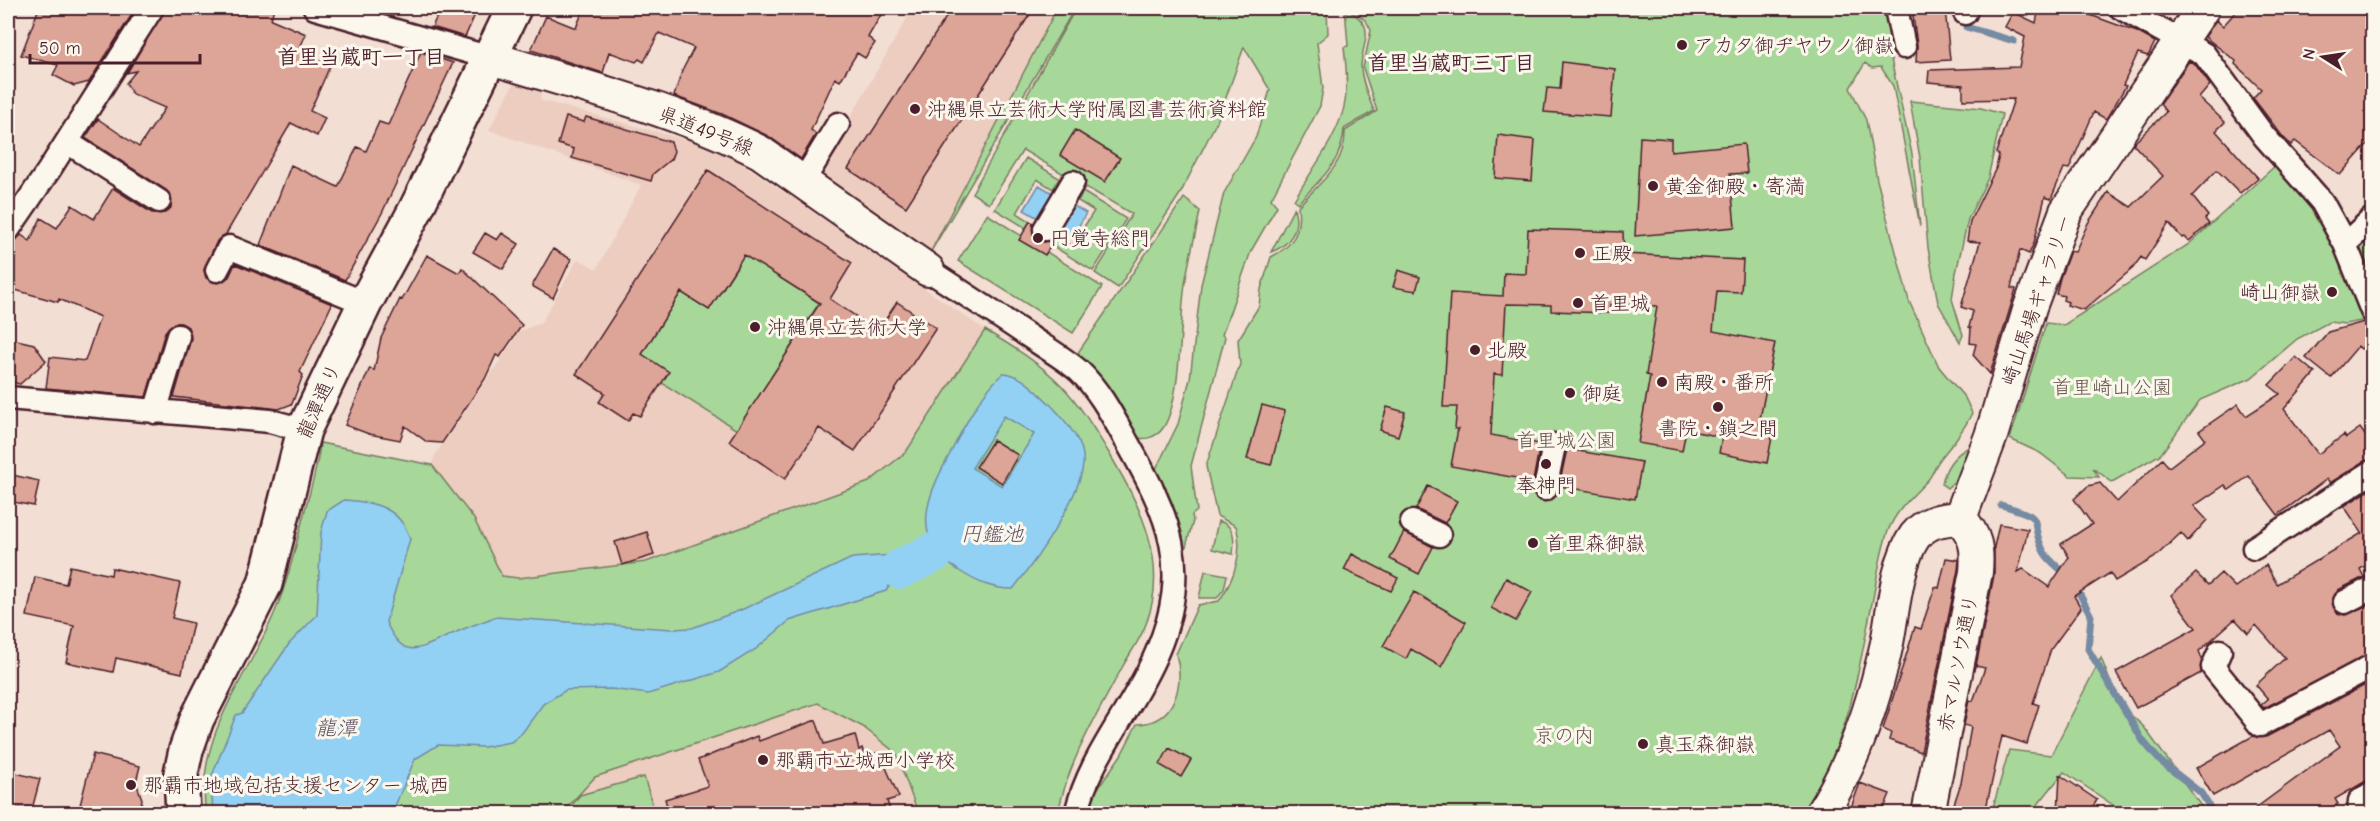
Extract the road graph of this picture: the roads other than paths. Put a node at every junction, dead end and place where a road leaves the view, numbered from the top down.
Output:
1 (152, 8) edge
2 (315, 8) edge
3 (514, 8) edge
4 (1896, 8) edge
5 (2121, 8) edge
6 (2203, 8) edge
7 (353, 12) edge
8 (2181, 40) junction
9 (1904, 47) dead end
10 (490, 58) junction
11 (838, 124) dead end
12 (67, 142) junction
13 (802, 183) junction
14 (1069, 188) dead end
15 (159, 201) dead end
16 (2373, 219) edge
17 (1045, 229) dead end
18 (8, 230) edge
19 (2345, 244) junction
20 (217, 270) dead end
21 (928, 270) joint
22 (365, 303) junction
23 (2373, 311) edge
24 (178, 336) dead end
25 (8, 398) edge
26 (155, 412) junction
27 (304, 430) junction
28 (1554, 445) dead end
29 (2373, 472) edge
30 (1545, 489) dead end
31 (1960, 518) junction
32 (1412, 522) dead end
33 (1439, 536) dead end
34 (2254, 548) dead end
35 (2373, 588) edge
36 (2345, 602) dead end
37 (2220, 651) dead end
38 (2373, 666) edge
39 (183, 813) edge
40 (1076, 813) edge
41 (1821, 813) edge
42 (1928, 813) edge

1 - 12 street
2 - 7 street
3 - 10 main road, 龍潭通り
4 - 9 street
5 - 8 street
6 - 8 street, 崎山馬場ギャラリー
7 - 10 street
8 - 19 street
8 - 31 street, 崎山馬場ギャラリー
10 - 13 street, 県道49号線
10 - 22 main road, 龍潭通り
11 - 13 street
12 - 15 street
12 - 18 street
13 - 21 street, 県道49号線
14 - 17 street
16 - 19 street
19 - 23 street
20 - 22 street
21 - 40 street
22 - 27 main road, 龍潭通り
24 - 26 street
25 - 26 street
26 - 27 street
27 - 39 main road, 龍潭通り
28 - 30 street
29 - 34 street
31 - 41 street
31 - 42 street, 赤マルソウ通り
32 - 33 street
35 - 36 street
37 - 38 street

